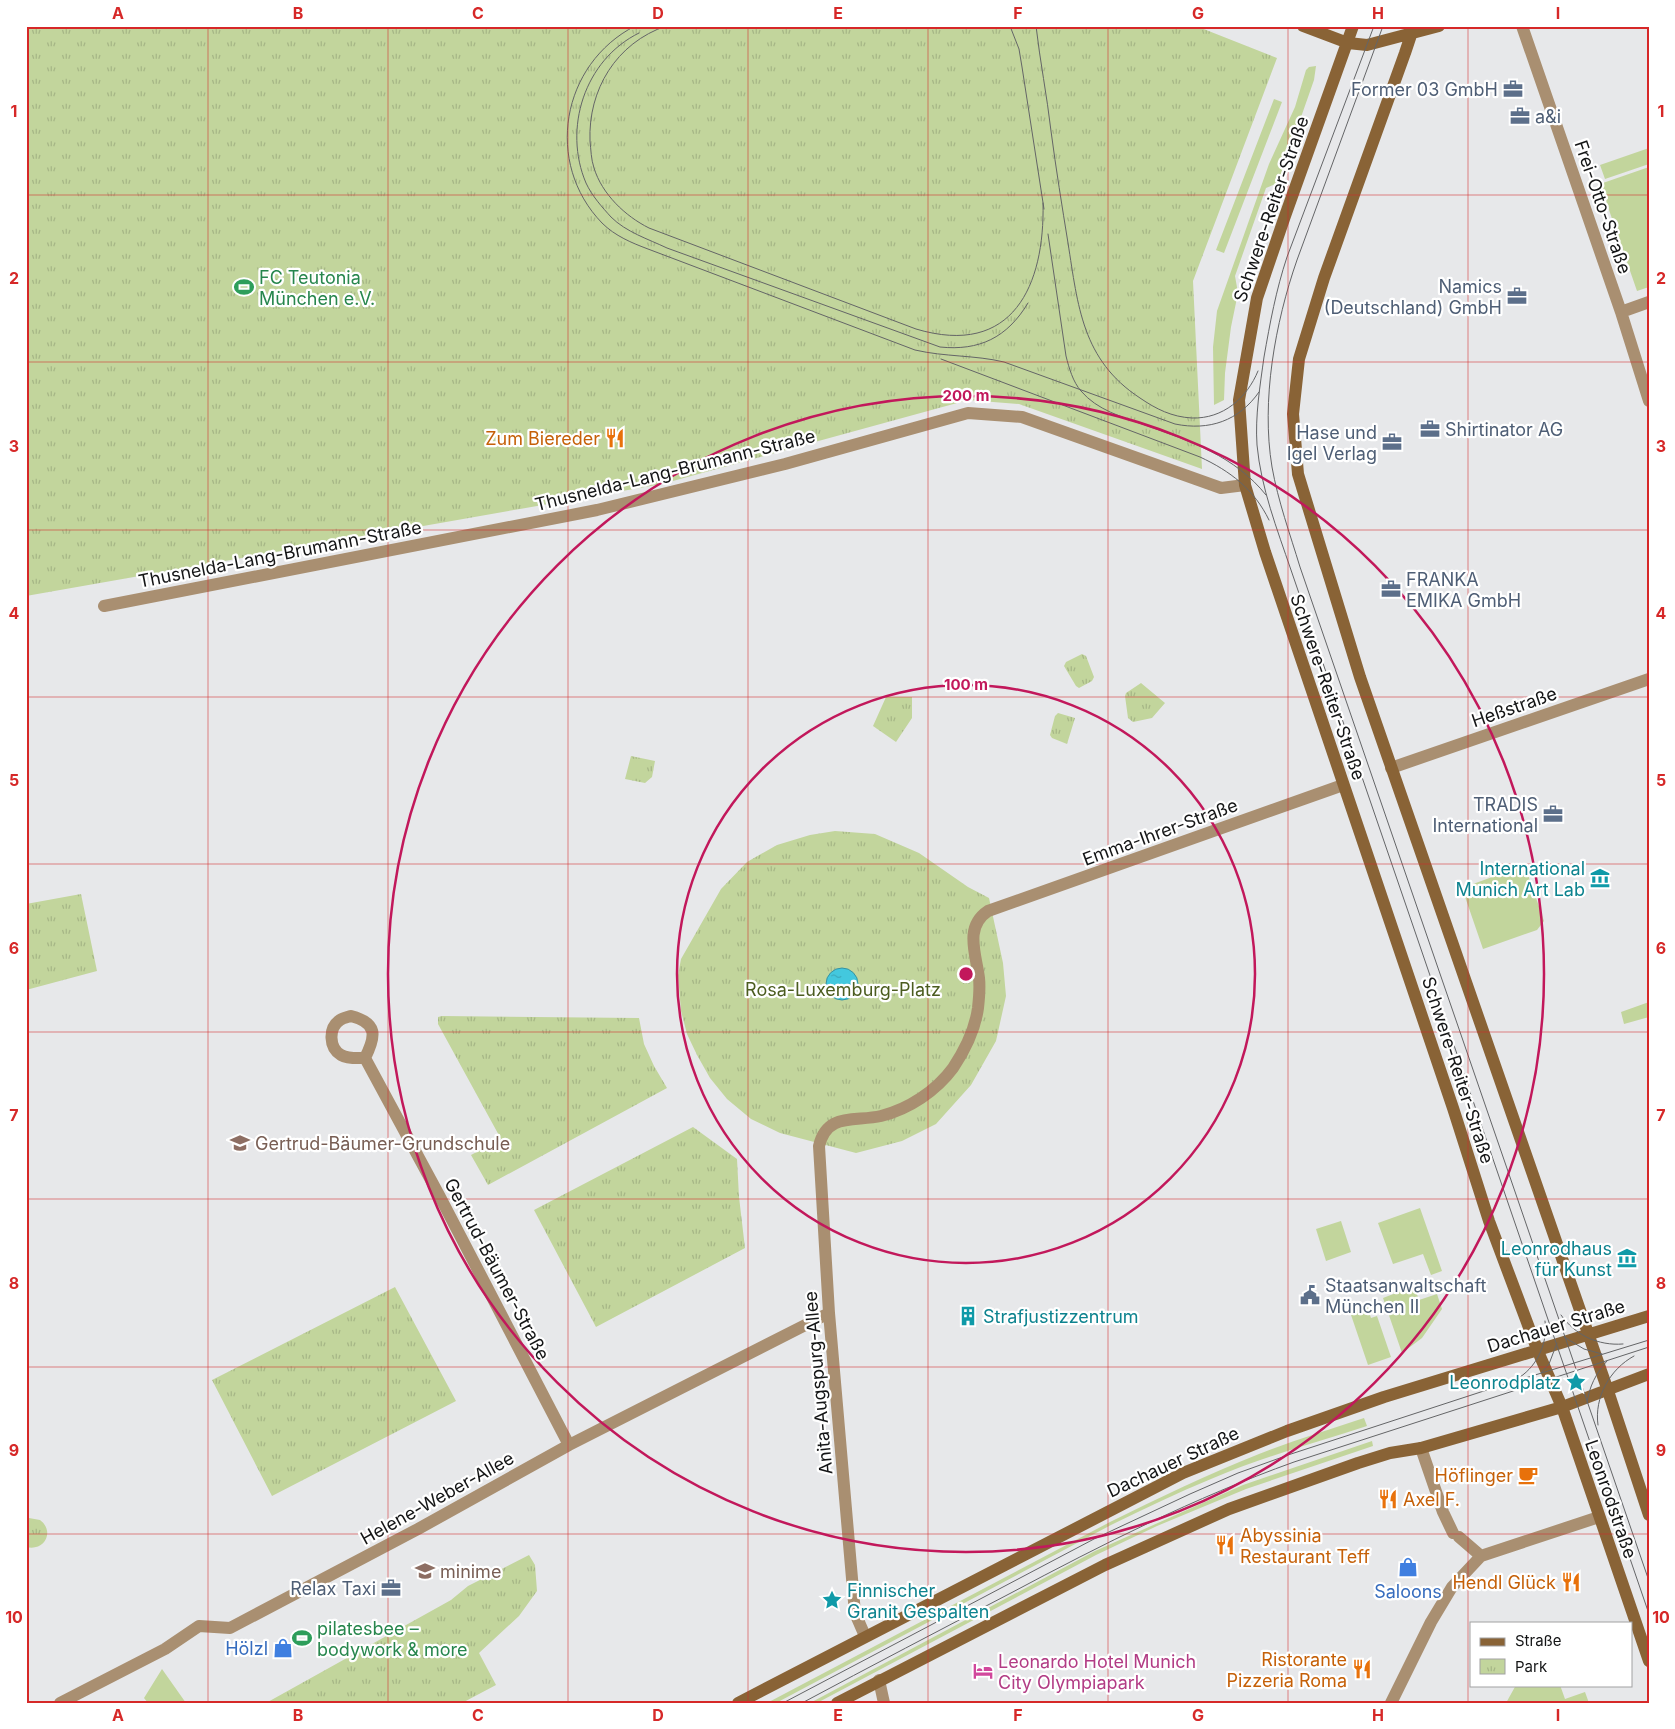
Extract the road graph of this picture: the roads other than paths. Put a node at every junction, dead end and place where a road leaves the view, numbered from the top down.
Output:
1 (1303, 26) edge
2 (1353, 26) edge
3 (1439, 26) edge
4 (1522, 26) edge
5 (1412, 30) edge
6 (1348, 43) junction
7 (1649, 302) edge
8 (1621, 312) junction
9 (1649, 400) edge
10 (1245, 485) junction
11 (104, 606) dead end
12 (1649, 680) edge
13 (1391, 768) junction
14 (1343, 785) junction
15 (365, 1058) dead end
16 (827, 1128) joint
17 (829, 1313) junction
18 (1649, 1316) edge
19 (1588, 1335) junction
20 (1537, 1349) junction
21 (1649, 1374) edge
22 (1607, 1390) junction
23 (1562, 1407) junction
24 (569, 1445) junction
25 (1421, 1448) junction
26 (1649, 1515) edge
27 (1599, 1517) junction
28 (1481, 1556) junction
29 (865, 1636) junction
30 (1649, 1661) edge
31 (879, 1680) junction
32 (60, 1703) edge
33 (738, 1703) edge
34 (837, 1703) edge
35 (884, 1703) edge
36 (1391, 1703) edge

1 - 6 main road
2 - 6 main road, Schwere-Reiter-Straße
3 - 5 main road
4 - 8 street, Frei-Otto-Straße
5 - 6 main road
5 - 13 main road, Schwere-Reiter-Straße
6 - 10 main road, Schwere-Reiter-Straße
7 - 8 street
8 - 9 street, Frei-Otto-Straße
10 - 11 street, Thusnelda-Lang-Brumann-Straße
10 - 14 main road, Schwere-Reiter-Straße
12 - 13 street, Heßstraße
13 - 19 main road, Schwere-Reiter-Straße
14 - 16 street, Emma-Ihrer-Straße
14 - 20 main road, Schwere-Reiter-Straße
15 - 24 street, Gertrud-Bäumer-Straße
16 - 17 street, Anita-Augspurg-Allee
17 - 24 street, Helene-Weber-Allee
17 - 29 street, Anita-Augspurg-Allee
18 - 19 main road, Dachauer Straße
19 - 20 main road, Dachauer Straße
19 - 22 main road, Leonrodstraße
20 - 23 main road, Leonrodstraße
20 - 29 main road, Dachauer Straße
21 - 22 main road
22 - 23 main road
22 - 26 main road, Leonrodstraße
23 - 25 main road
23 - 27 main road, Leonrodstraße
24 - 32 street, Helene-Weber-Allee
25 - 28 street
25 - 31 main road
27 - 28 street
27 - 30 main road, Leonrodstraße
28 - 36 street
29 - 33 main road, Dachauer Straße
31 - 34 main road
31 - 35 street

